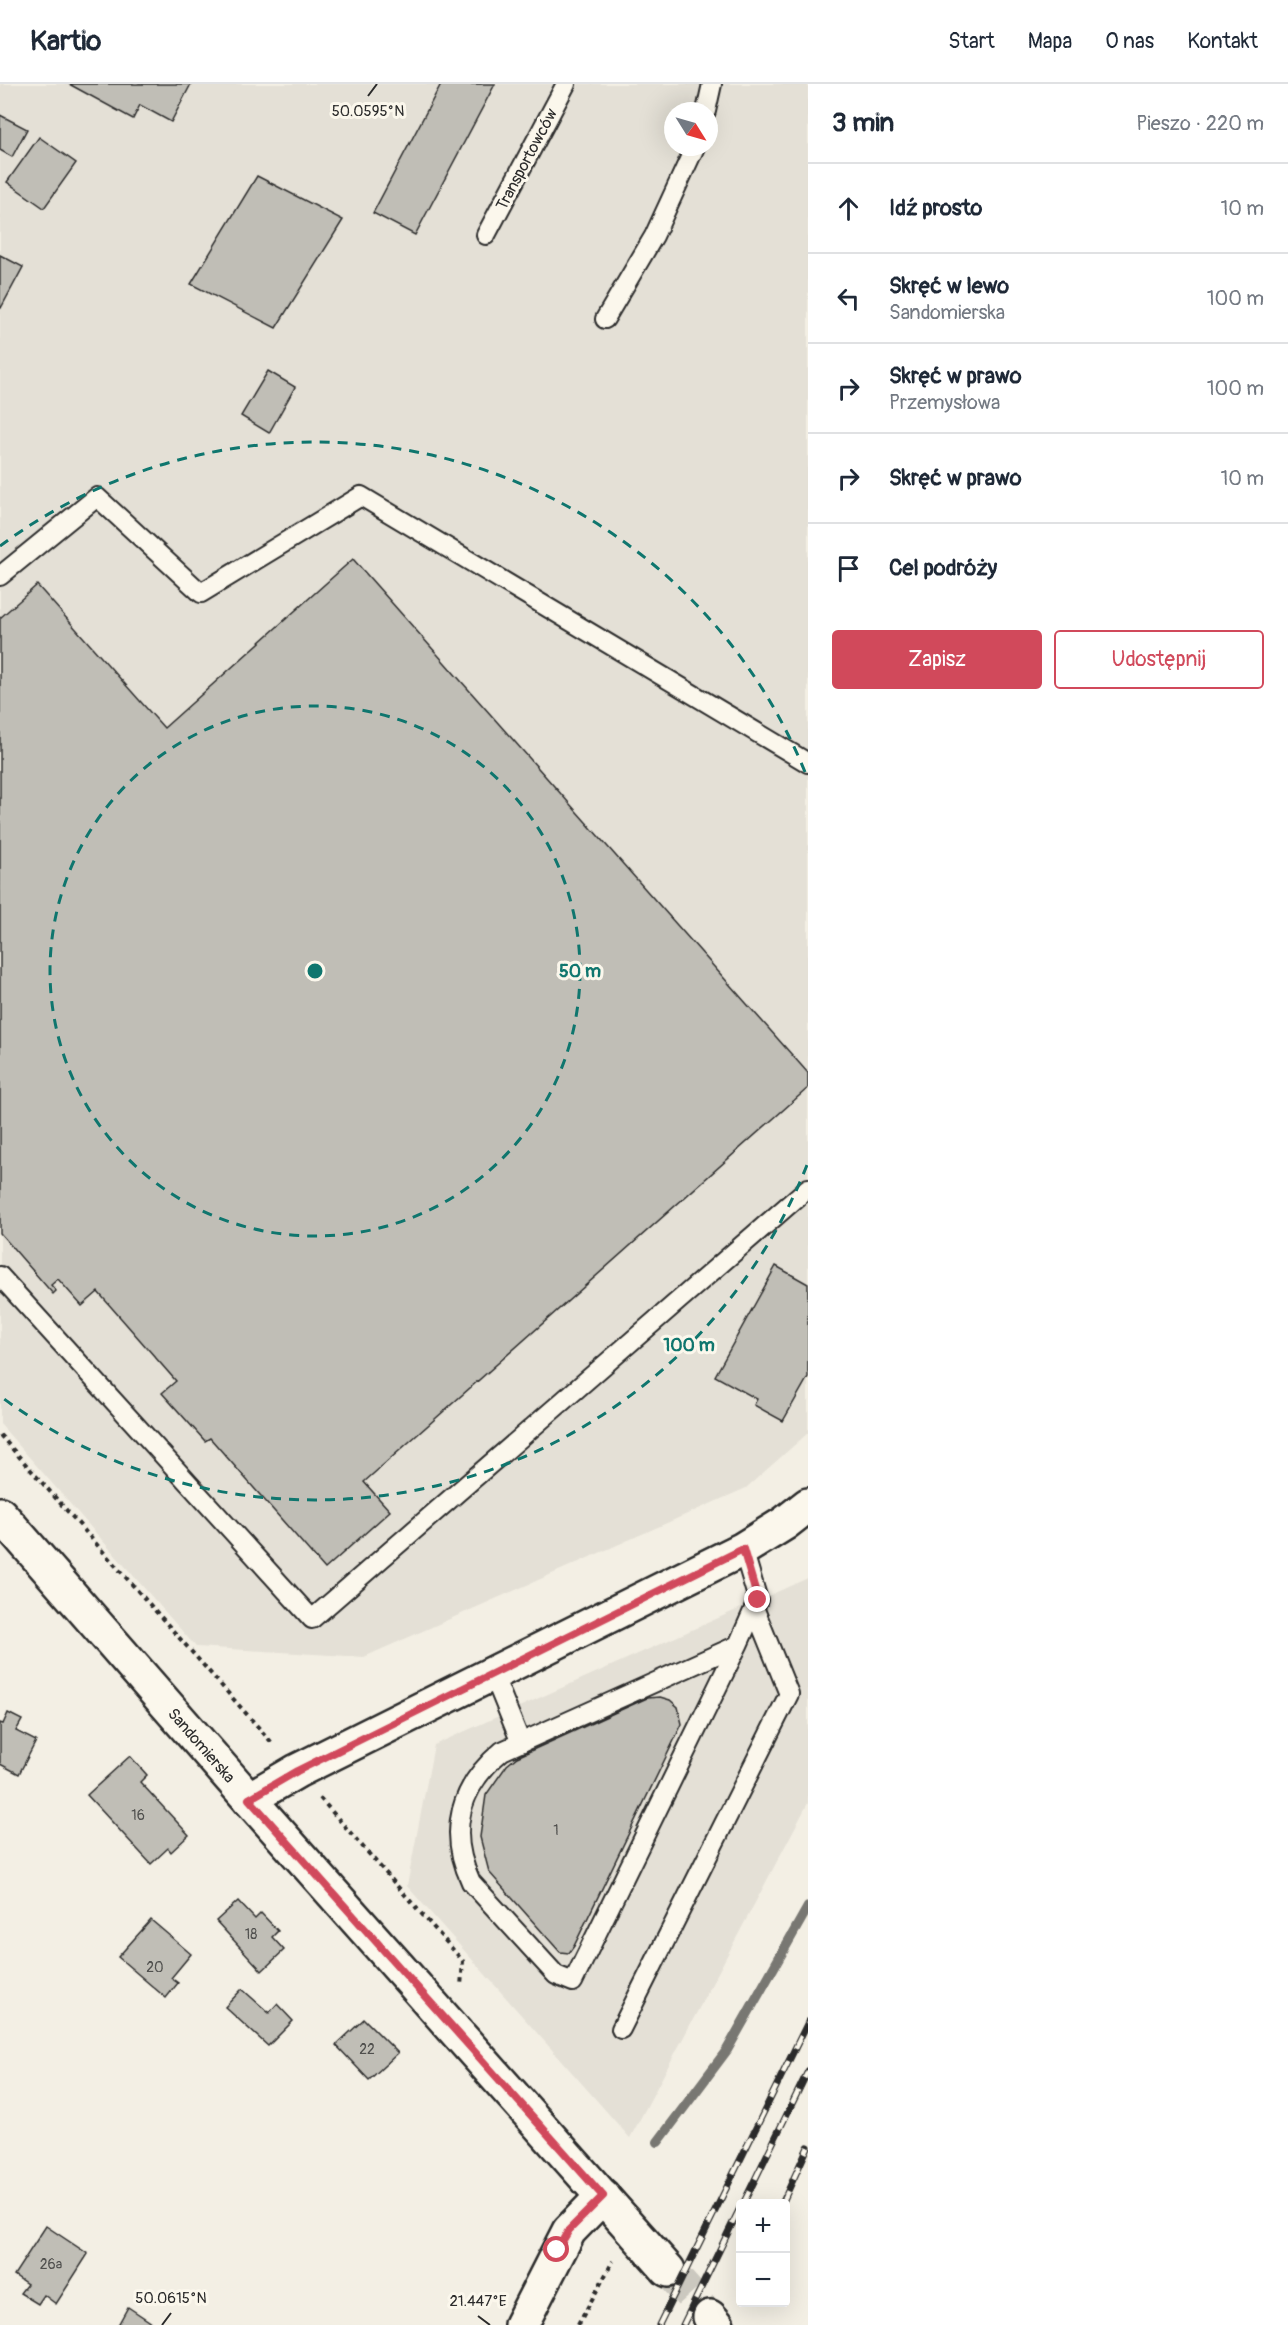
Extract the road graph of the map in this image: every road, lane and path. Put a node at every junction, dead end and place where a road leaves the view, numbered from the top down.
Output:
1 (566, 84) edge
2 (712, 84) edge
3 (708, 102) edge
4 (691, 156) edge
5 (486, 235) dead end
6 (605, 319) dead end
7 (0, 576) edge
8 (808, 764) edge
9 (808, 1188) edge
10 (0, 1276) edge
11 (0, 1435) edge
12 (808, 1505) edge
13 (0, 1514) edge
14 (743, 1549) junction
15 (755, 1610) junction
16 (738, 1646) junction
17 (493, 1674) junction
18 (269, 1739) dead end
19 (521, 1743) junction
20 (249, 1799) junction
21 (621, 2029) dead end
22 (603, 2196) junction
23 (617, 2255) dead end
24 (668, 2270) tunnel mouth
25 (521, 2325) edge
26 (578, 2325) edge

1 - 5 lane, Transportowców
2 - 3 lane
4 - 6 lane
7 - 8 lane
9 - 10 lane
11 - 18 path
12 - 14 street
13 - 20 street, Sandomierska
14 - 15 lane
14 - 17 street
15 - 16 lane
15 - 21 lane
16 - 19 lane
16 - 19 lane
17 - 19 lane
17 - 20 street
20 - 22 street, Sandomierska
22 - 24 street, Sandomierska
22 - 25 street
23 - 26 path

